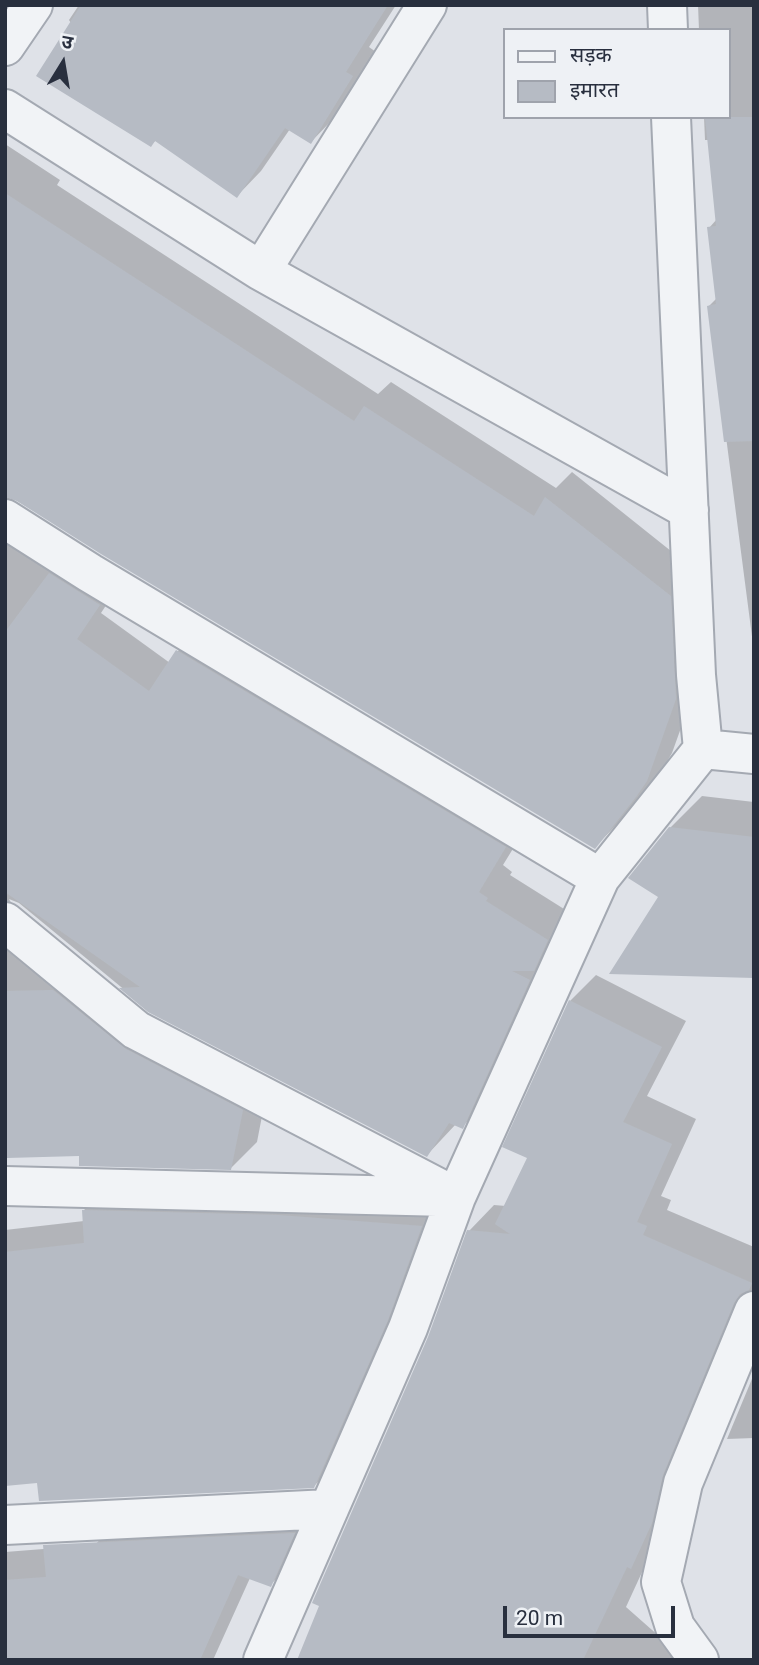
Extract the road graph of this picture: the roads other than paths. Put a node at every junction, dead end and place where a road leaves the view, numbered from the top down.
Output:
1 (33, 5) edge
2 (427, 5) edge
3 (667, 5) edge
4 (668, 28) edge
5 (5, 46) edge
6 (5, 109) edge
7 (671, 119) edge
8 (261, 271) junction
9 (689, 510) junction
10 (5, 519) edge
11 (703, 749) junction
12 (754, 754) edge
13 (600, 878) junction
14 (5, 922) edge
15 (5, 1186) edge
16 (456, 1197) junction
17 (754, 1311) edge
18 (329, 1509) junction
19 (5, 1525) edge
20 (263, 1660) edge
21 (699, 1660) edge

1 - 5 street
2 - 8 street
3 - 4 street
6 - 8 street
7 - 9 street
8 - 9 street
9 - 11 street
10 - 13 street
11 - 12 street
11 - 13 street
13 - 16 street
14 - 16 street
15 - 16 street
16 - 18 street
17 - 21 street
18 - 19 street
18 - 20 street

